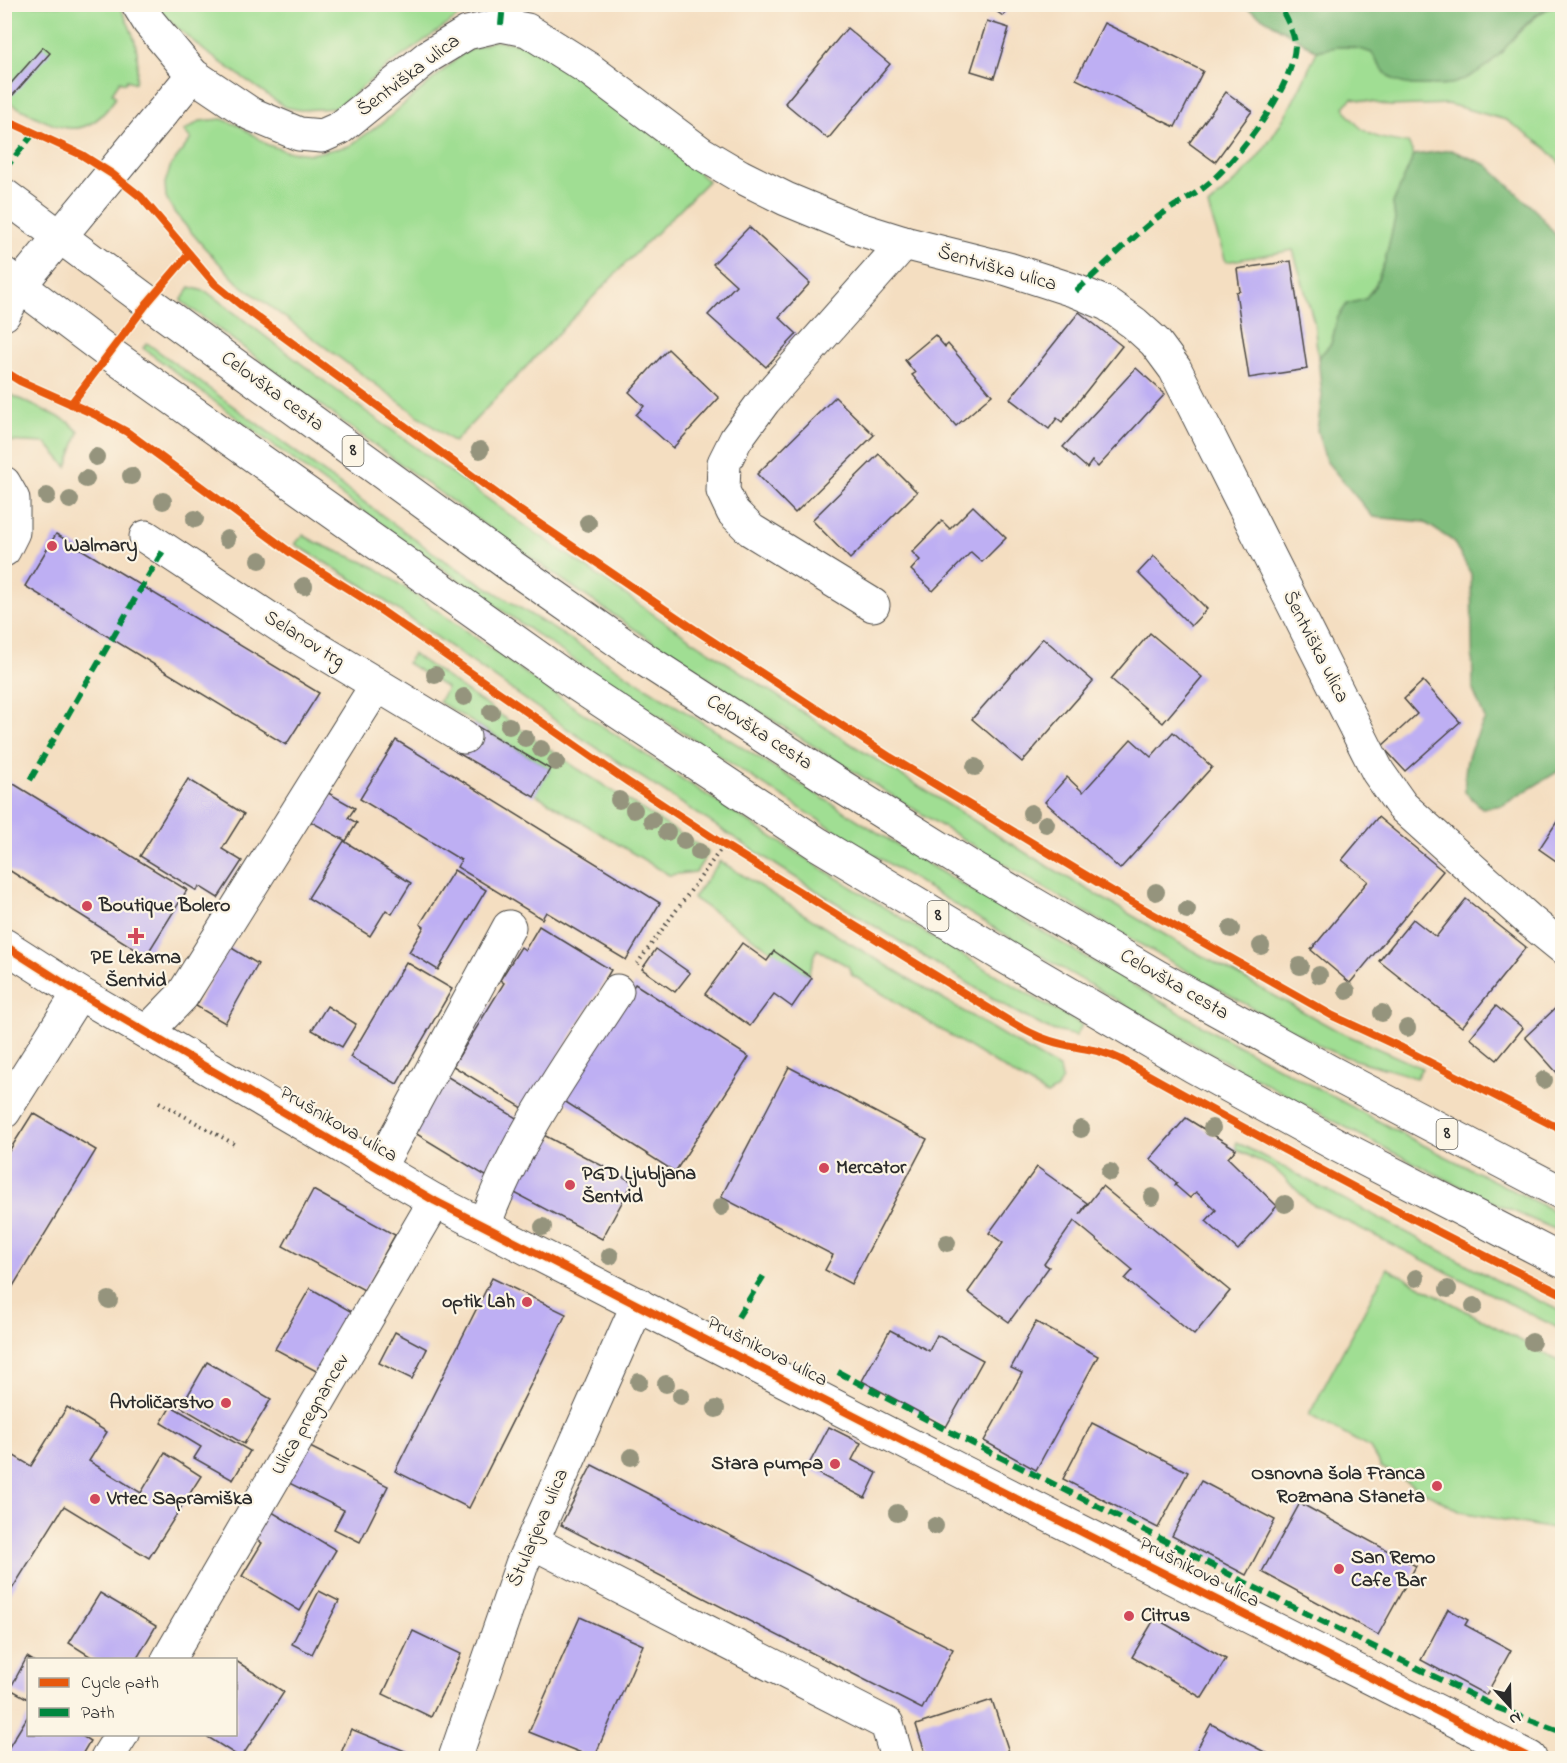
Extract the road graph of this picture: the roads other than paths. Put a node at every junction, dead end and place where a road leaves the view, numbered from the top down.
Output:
1 (138, 4) edge
2 (193, 75) junction
3 (4, 195) edge
4 (61, 235) junction
5 (904, 243) junction
6 (12, 279) edge
7 (4, 314) edge
8 (4, 483) edge
9 (146, 537) dead end
10 (4, 550) edge
11 (873, 605) dead end
12 (376, 686) junction
13 (464, 737) dead end
14 (509, 927) dead end
15 (1563, 947) edge
16 (5, 948) edge
17 (617, 991) road end
18 (79, 993) junction
19 (147, 1032) junction
20 (4, 1112) edge
21 (379, 1168) junction
22 (1563, 1193) edge
23 (435, 1201) junction
24 (483, 1226) junction
25 (1563, 1261) edge
26 (638, 1304) junction
27 (531, 1542) junction
28 (169, 1658) edge
29 (121, 1736) edge
30 (107, 1758) edge
31 (455, 1758) edge
32 (897, 1758) edge
33 (1530, 1758) edge

1 - 2 street, Šentviška ulica
2 - 4 street
2 - 5 street, Šentviška ulica
3 - 4 street, Celovška cesta / 8
4 - 6 street
4 - 22 street, Celovška cesta / 8
5 - 11 street
5 - 15 street, Šentviška ulica
6 - 7 street
6 - 25 street, 8
8 - 10 street
9 - 12 street, Selanov trg
12 - 13 street, Selanov trg
12 - 19 street
14 - 21 street
16 - 18 street, Prušnikova ulica
17 - 24 street
18 - 19 street, Prušnikova ulica
18 - 20 street
19 - 21 street, Prušnikova ulica
21 - 23 street, Prušnikova ulica
23 - 24 street, Prušnikova ulica
23 - 28 street, Ulica pregnancev
24 - 26 street, Prušnikova ulica
26 - 27 street, Štularjeva ulica
26 - 33 street, Prušnikova ulica
27 - 31 street, Štularjeva ulica
27 - 32 street
29 - 30 street

